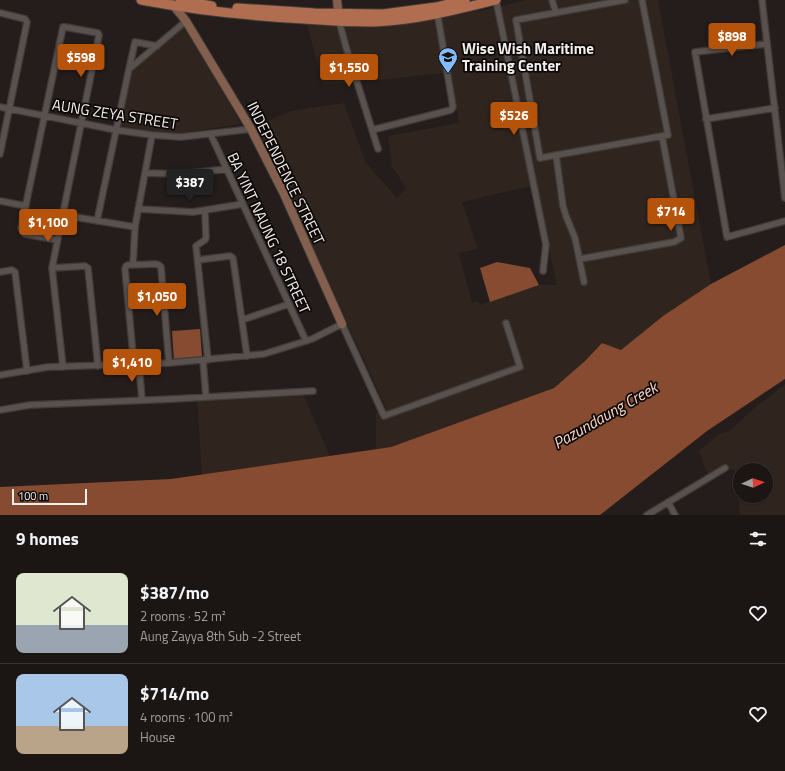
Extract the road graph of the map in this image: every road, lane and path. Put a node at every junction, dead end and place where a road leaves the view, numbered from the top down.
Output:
1 (141, 0) edge
2 (337, 0) edge
3 (465, 0) edge
4 (496, 0) edge
5 (552, 0) edge
6 (625, 0) edge
7 (642, 0) edge
8 (762, 0) edge
9 (175, 2) edge
10 (606, 2) edge
11 (437, 11) junction
12 (0, 13) edge
13 (556, 13) junction
14 (339, 18) junction
15 (186, 21) junction
16 (767, 44) junction
17 (157, 46) junction
18 (129, 69) junction
19 (0, 107) edge
20 (774, 108) junction
21 (10, 109) junction
22 (45, 115) junction
23 (706, 119) junction
24 (81, 122) junction
25 (252, 129) junction
26 (116, 130) junction
27 (372, 130) junction
28 (152, 135) junction
29 (211, 135) junction
30 (662, 136) junction
31 (378, 149) dead end
32 (0, 154) edge
33 (556, 155) junction
34 (227, 169) junction
35 (145, 174) junction
36 (785, 198) edge
37 (0, 201) edge
38 (243, 204) junction
39 (26, 206) junction
40 (138, 209) junction
41 (204, 210) junction
42 (63, 215) junction
43 (97, 221) junction
44 (785, 221) edge
45 (136, 227) junction
46 (57, 240) junction
47 (580, 259) junction
48 (198, 260) junction
49 (134, 265) junction
50 (52, 268) junction
51 (542, 271) dead end
52 (0, 272) edge
53 (584, 282) dead end
54 (289, 304) junction
55 (242, 320) junction
56 (342, 324) junction
57 (506, 324) dead end
58 (306, 341) junction
59 (247, 356) junction
60 (205, 360) junction
61 (169, 363) junction
62 (137, 365) junction
63 (63, 366) junction
64 (98, 366) junction
65 (27, 371) junction
66 (0, 375) edge
67 (313, 391) dead end
68 (206, 396) junction
69 (142, 400) junction
70 (0, 410) edge
71 (725, 468) dead end
72 (668, 502) junction
73 (647, 515) edge
74 (675, 515) edge

1 - 9 main road
2 - 14 street
3 - 11 main road
4 - 11 main road
4 - 51 street
5 - 13 street
6 - 10 street
7 - 30 street
8 - 16 street
9 - 14 main road
9 - 15 street, INDEPENDENCE STREET
10 - 13 street
11 - 14 main road
11 - 27 street
12 - 21 street
13 - 33 street
14 - 27 street
15 - 17 street
15 - 25 street, INDEPENDENCE STREET
16 - 20 street
16 - 23 street
17 - 18 street
17 - 18 street
18 - 26 street
19 - 21 street, AUNG ZEYA STREET
20 - 23 street
20 - 36 street
21 - 22 street, AUNG ZEYA STREET
21 - 32 street
22 - 24 street, AUNG ZEYA STREET
22 - 24 street
22 - 39 street
23 - 44 street
24 - 26 street, AUNG ZEYA STREET
24 - 42 street
25 - 29 street, AUNG ZEYA STREET
25 - 56 street, INDEPENDENCE STREET
26 - 28 street, AUNG ZEYA STREET
26 - 43 street
27 - 31 street
28 - 29 street, AUNG ZEYA STREET
28 - 35 street
29 - 34 street, BA YINT NAUNG 18 STREET
30 - 33 street
30 - 47 street
33 - 47 street
34 - 35 street
34 - 38 street, BA YINT NAUNG 18 STREET
35 - 40 street
37 - 39 street
38 - 41 street
38 - 54 street, BA YINT NAUNG 18 STREET
39 - 46 street
40 - 41 street
40 - 45 street
41 - 48 street
42 - 43 street
42 - 46 street
43 - 45 street
45 - 49 street
46 - 50 street
47 - 53 street
48 - 55 street
48 - 60 street
49 - 61 street
49 - 62 street
50 - 63 street
50 - 64 street
52 - 65 street
54 - 55 street
54 - 58 street, BA YINT NAUNG 18 STREET
55 - 59 street
56 - 57 street
56 - 58 street
58 - 59 street
59 - 60 street
60 - 61 street
60 - 68 street
61 - 62 street
62 - 64 street
62 - 69 street
63 - 64 street
63 - 65 street
65 - 66 street
67 - 68 street
68 - 69 street
69 - 70 street
71 - 72 street
72 - 73 street
72 - 74 street

